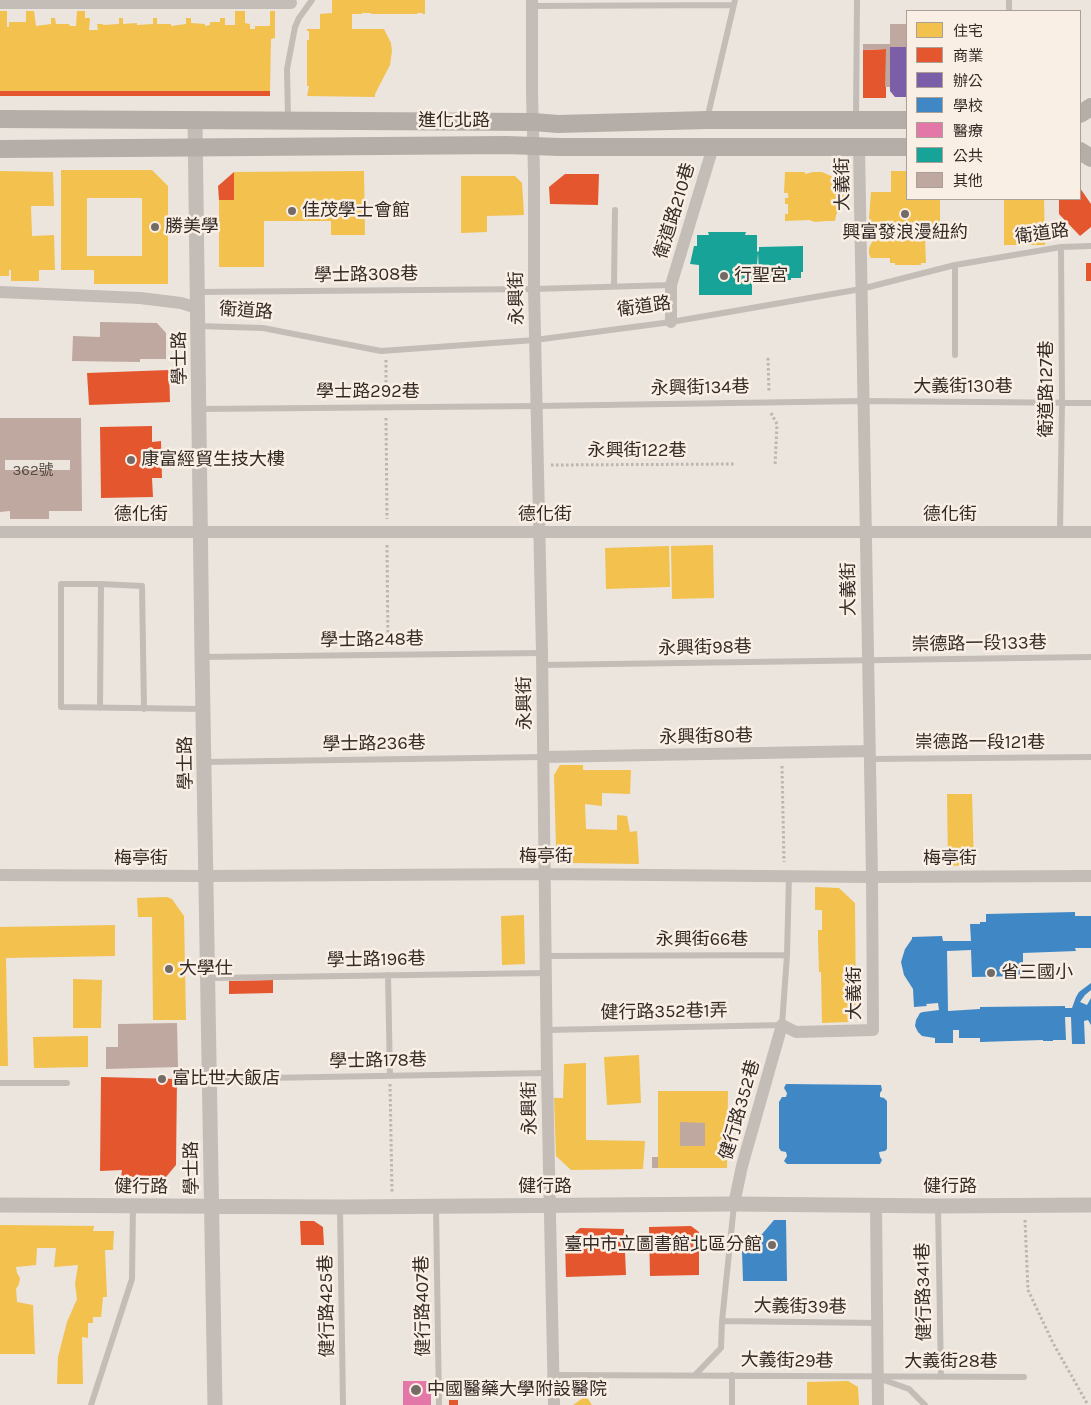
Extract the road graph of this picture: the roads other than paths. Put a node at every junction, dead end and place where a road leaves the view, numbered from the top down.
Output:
1 (312, 0) edge
2 (857, 0) edge
3 (1, 2) edge
4 (238, 2) edge
5 (734, 2) edge
6 (291, 3) dead end
7 (532, 3) edge
8 (0, 119) edge
9 (195, 120) junction
10 (288, 120) junction
11 (707, 120) junction
12 (906, 120) edge
13 (856, 121) junction
14 (533, 122) junction
15 (533, 147) junction
16 (713, 147) junction
17 (860, 147) junction
18 (906, 147) edge
19 (196, 148) junction
20 (0, 149) edge
21 (615, 210) dead end
22 (1091, 246) edge
23 (1061, 247) junction
24 (954, 265) junction
25 (671, 285) junction
26 (614, 286) junction
27 (534, 289) junction
28 (862, 289) junction
29 (0, 292) edge
30 (197, 292) junction
31 (197, 308) junction
32 (671, 322) junction
33 (198, 326) junction
34 (535, 340) junction
35 (955, 354) dead end
36 (864, 401) junction
37 (1062, 402) junction
38 (1091, 403) edge
39 (537, 406) junction
40 (199, 409) junction
41 (0, 532) edge
42 (539, 532) junction
43 (866, 532) junction
44 (1060, 532) junction
45 (1091, 532) edge
46 (200, 533) junction
47 (101, 584) junction
48 (202, 657) junction
49 (1091, 657) edge
50 (542, 659) junction
51 (868, 660) junction
52 (100, 708) junction
53 (144, 709) junction
54 (204, 709) junction
55 (869, 755) junction
56 (543, 757) junction
57 (1091, 757) edge
58 (204, 762) junction
59 (545, 874) junction
60 (0, 875) edge
61 (206, 876) junction
62 (789, 876) junction
63 (1091, 876) edge
64 (872, 877) junction
65 (787, 955) junction
66 (546, 956) junction
67 (546, 973) junction
68 (388, 975) junction
69 (207, 978) junction
70 (782, 1025) junction
71 (547, 1030) junction
72 (547, 1073) junction
73 (390, 1076) junction
74 (209, 1079) junction
75 (0, 1083) edge
76 (67, 1083) dead end
77 (734, 1204) junction
78 (0, 1205) edge
79 (133, 1205) junction
80 (876, 1205) junction
81 (1091, 1205) edge
82 (211, 1206) junction
83 (436, 1206) junction
84 (550, 1206) junction
85 (938, 1206) junction
86 (340, 1207) junction
87 (722, 1321) junction
88 (877, 1323) junction
89 (553, 1375) junction
90 (695, 1375) junction
91 (732, 1375) junction
92 (878, 1377) junction
93 (941, 1377) junction
94 (1024, 1377) dead end
95 (91, 1405) edge
96 (215, 1405) edge
97 (344, 1405) edge
98 (439, 1405) edge
99 (554, 1405) edge
100 (732, 1405) edge
101 (878, 1405) edge
102 (925, 1405) edge

1 - 10 lane
2 - 13 lane
3 - 4 street
4 - 6 street
5 - 7 lane
5 - 11 lane
7 - 14 street, 永興街
8 - 9 main road, 進化北路
9 - 10 main road, 進化北路
9 - 19 street, 學士路
10 - 14 main road, 進化北路
11 - 13 main road, 進化北路
11 - 14 main road, 進化北路
12 - 13 main road, 進化北路
14 - 15 street, 永興街
15 - 16 main road, 進化北路
15 - 19 main road, 進化北路
15 - 27 street, 永興街
16 - 17 main road, 進化北路
16 - 25 street, 衛道路210巷
17 - 18 main road, 進化北路
17 - 28 street, 大義街
19 - 20 main road, 進化北路
19 - 30 street, 學士路
21 - 26 lane
22 - 23 lane, 衛道路
23 - 24 lane, 衛道路
23 - 37 lane, 衛道路127巷
24 - 28 lane, 衛道路
24 - 35 lane
25 - 26 lane, 衛道路210巷
25 - 32 street, 衛道路210巷
26 - 27 lane, 衛道路210巷
27 - 30 lane, 學士路308巷
27 - 34 street, 永興街
28 - 32 lane, 衛道路
28 - 36 street, 大義街
29 - 31 street, 衛道路
30 - 31 street, 學士路
31 - 33 street, 學士路
32 - 34 lane, 衛道路
33 - 34 lane, 衛道路
33 - 40 street, 學士路
34 - 39 street, 永興街
36 - 37 lane, 大義街130巷
36 - 39 lane, 永興街134巷
36 - 43 street, 大義街
37 - 38 lane, 大義街130巷
37 - 44 lane, 衛道路127巷
39 - 40 lane, 學士路292巷
39 - 42 street, 永興街
40 - 46 street, 學士路
41 - 46 street, 德化街
42 - 43 street, 德化街
42 - 46 street, 德化街
42 - 50 street, 永興街
43 - 44 street, 德化街
43 - 51 street, 大義街
44 - 45 street, 德化街
46 - 48 street, 學士路
47 - 52 lane
47 - 52 lane
47 - 53 lane
48 - 50 lane, 學士路248巷
48 - 54 street, 學士路
49 - 51 lane, 崇德路一段133巷
50 - 51 lane, 永興街98巷
50 - 56 street, 永興街
51 - 55 street, 大義街
52 - 53 lane
53 - 54 lane
54 - 58 street, 學士路
55 - 56 street, 永興街80巷
55 - 57 lane, 崇德路一段121巷
55 - 64 street, 大義街
56 - 58 lane, 學士路236巷
56 - 59 street, 永興街
58 - 61 street, 學士路
59 - 61 street, 梅亭街
59 - 62 street, 梅亭街
59 - 66 street, 永興街
60 - 61 street, 梅亭街
61 - 69 street, 學士路
62 - 64 street, 梅亭街
62 - 65 lane
63 - 64 street, 梅亭街
64 - 70 street, 大義街
65 - 66 lane, 永興街66巷
65 - 70 lane
66 - 67 street, 永興街
67 - 68 lane, 學士路196巷
67 - 71 street, 永興街
68 - 69 lane, 學士路196巷
68 - 73 lane
69 - 74 street, 學士路
70 - 71 lane, 健行路352巷1弄
70 - 77 street, 健行路352巷
71 - 72 street, 永興街
72 - 73 lane, 學士路178巷
72 - 84 street, 永興街
73 - 74 lane, 學士路178巷
74 - 82 street, 學士路
75 - 76 lane
77 - 80 street, 健行路
77 - 84 street, 健行路
77 - 87 lane, 大義街29巷
78 - 79 street, 健行路
79 - 82 street, 健行路
79 - 95 lane
80 - 85 street, 健行路
80 - 88 street
81 - 85 street, 健行路
82 - 86 street, 健行路
82 - 96 street, 學士路
83 - 84 street, 健行路
83 - 86 street, 健行路
83 - 98 lane, 健行路407巷
84 - 89 street, 永興街
85 - 93 lane, 健行路341巷
86 - 97 lane, 健行路425巷
87 - 88 lane, 大義街39巷
87 - 90 lane, 大義街29巷
88 - 92 street
89 - 90 lane, 大義街29巷
89 - 99 street, 永興街
90 - 91 lane, 大義街29巷
91 - 92 lane, 大義街29巷
91 - 100 lane
92 - 93 lane, 大義街28巷
92 - 101 street
92 - 102 lane
93 - 94 lane, 大義街28巷

